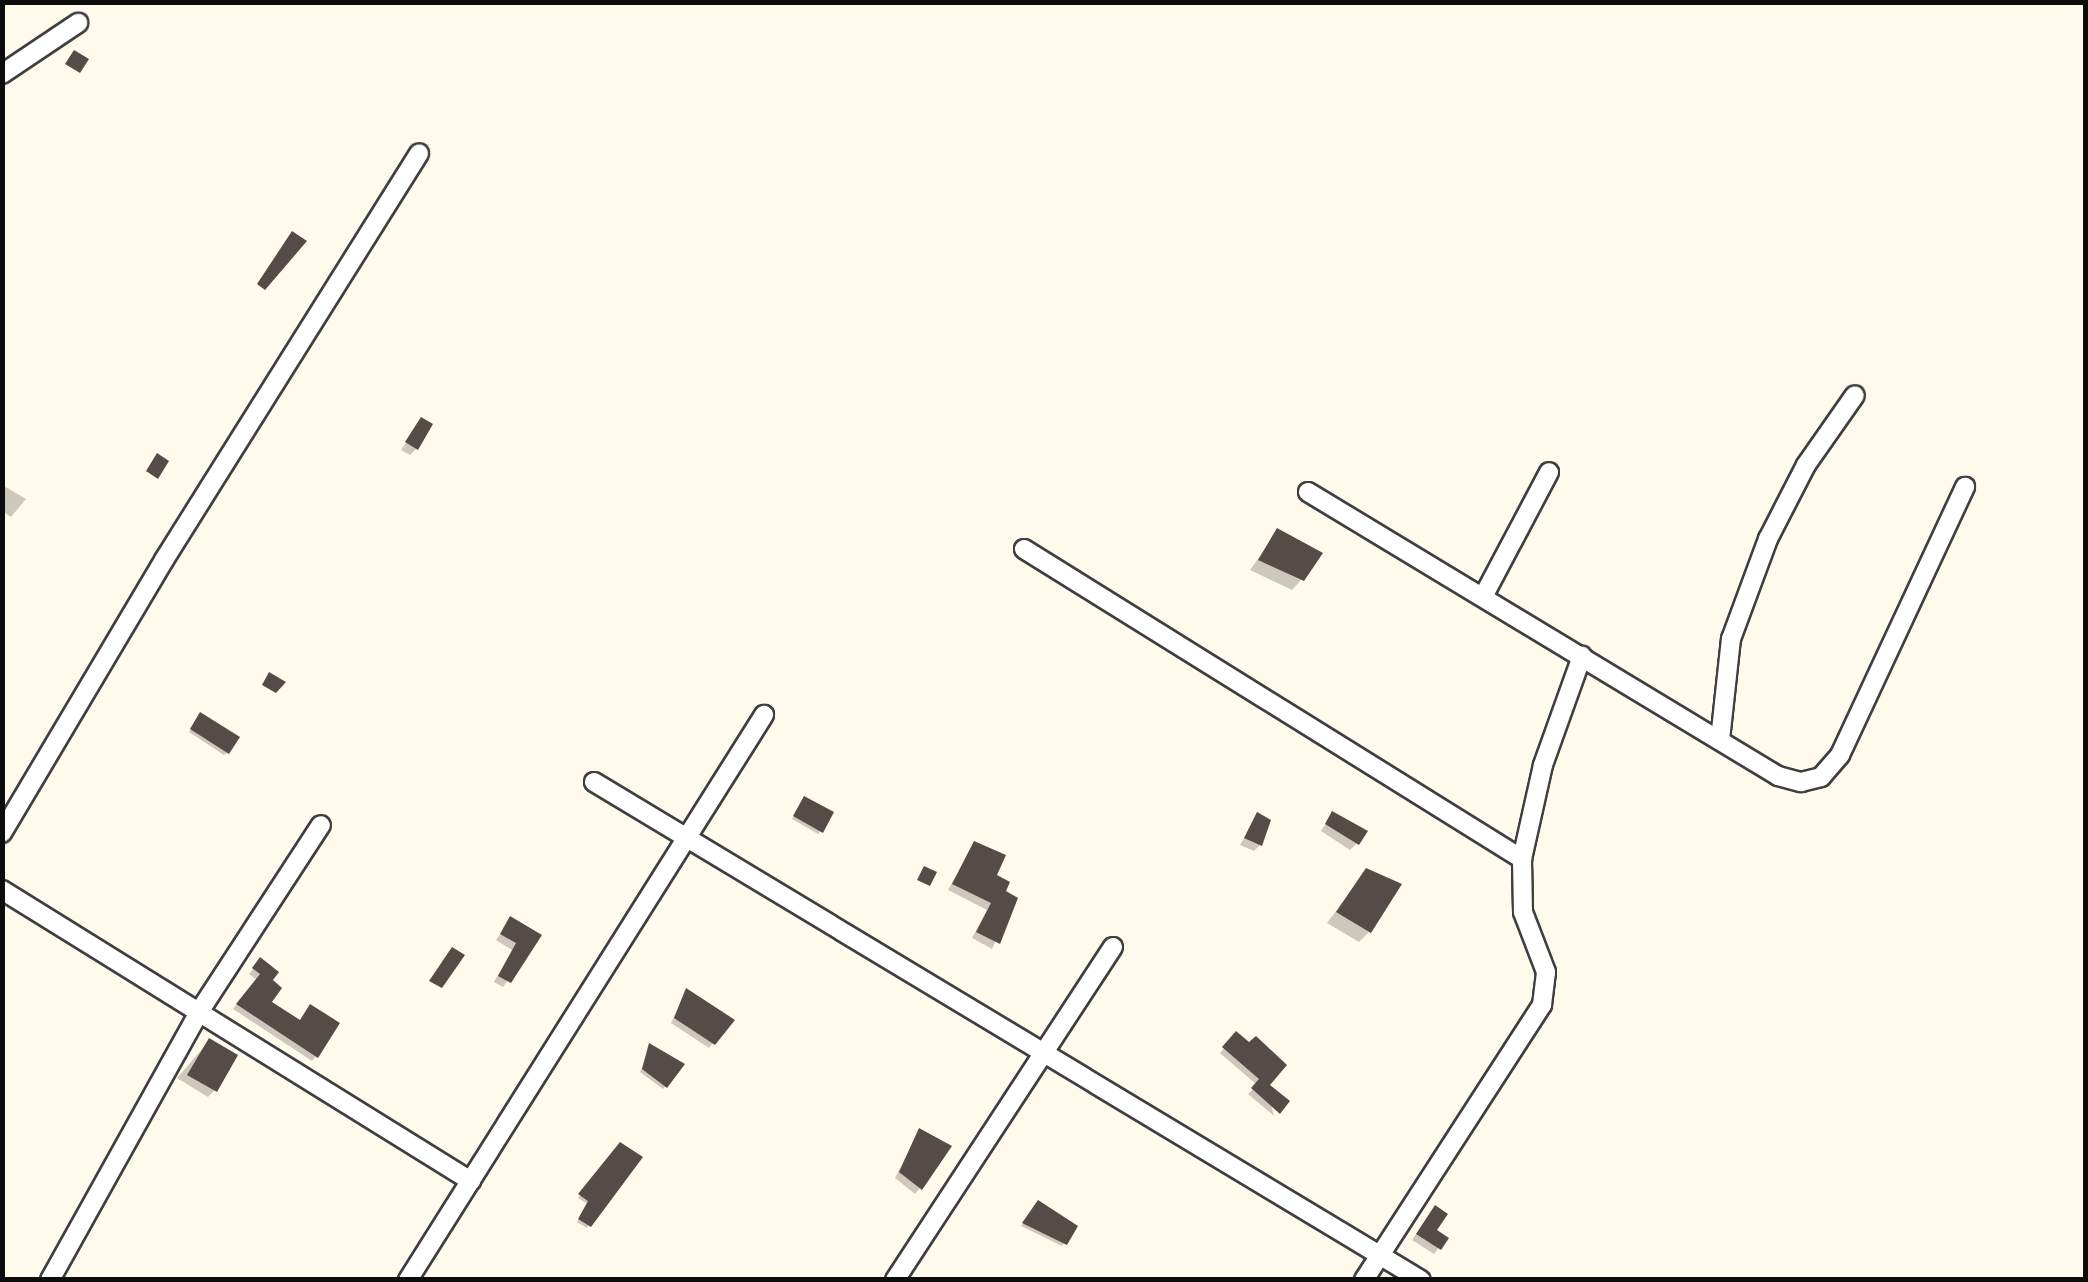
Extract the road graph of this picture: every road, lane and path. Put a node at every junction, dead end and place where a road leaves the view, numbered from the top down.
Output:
1 (78, 23) dead end
2 (2, 74) edge
3 (419, 153) dead end
4 (1855, 395) dead end
5 (1549, 472) dead end
6 (1965, 487) dead end
7 (1308, 492) dead end
8 (1024, 549) dead end
9 (1484, 596) junction
10 (1582, 656) junction
11 (764, 716) dead end
12 (1720, 740) junction
13 (594, 782) dead end
14 (321, 825) dead end
15 (2, 833) edge
16 (689, 840) junction
17 (1522, 859) junction
18 (2, 890) edge
19 (1113, 947) dead end
20 (199, 1012) junction
21 (1046, 1054) junction
22 (471, 1180) junction
23 (1380, 1254) junction
24 (50, 1280) edge
25 (408, 1280) edge
26 (895, 1280) edge
27 (1364, 1280) edge
28 (1421, 1280) edge

1 - 2 street
3 - 15 street
4 - 12 street
5 - 9 street
6 - 12 street
7 - 9 street
8 - 17 street
9 - 10 street
10 - 12 street
10 - 17 street
11 - 16 street
13 - 16 street
14 - 20 street
16 - 21 street
16 - 22 street
17 - 23 street
18 - 20 street
19 - 21 street
20 - 22 street
20 - 24 street
21 - 23 street
21 - 26 street
22 - 25 street
23 - 27 street
23 - 28 street

